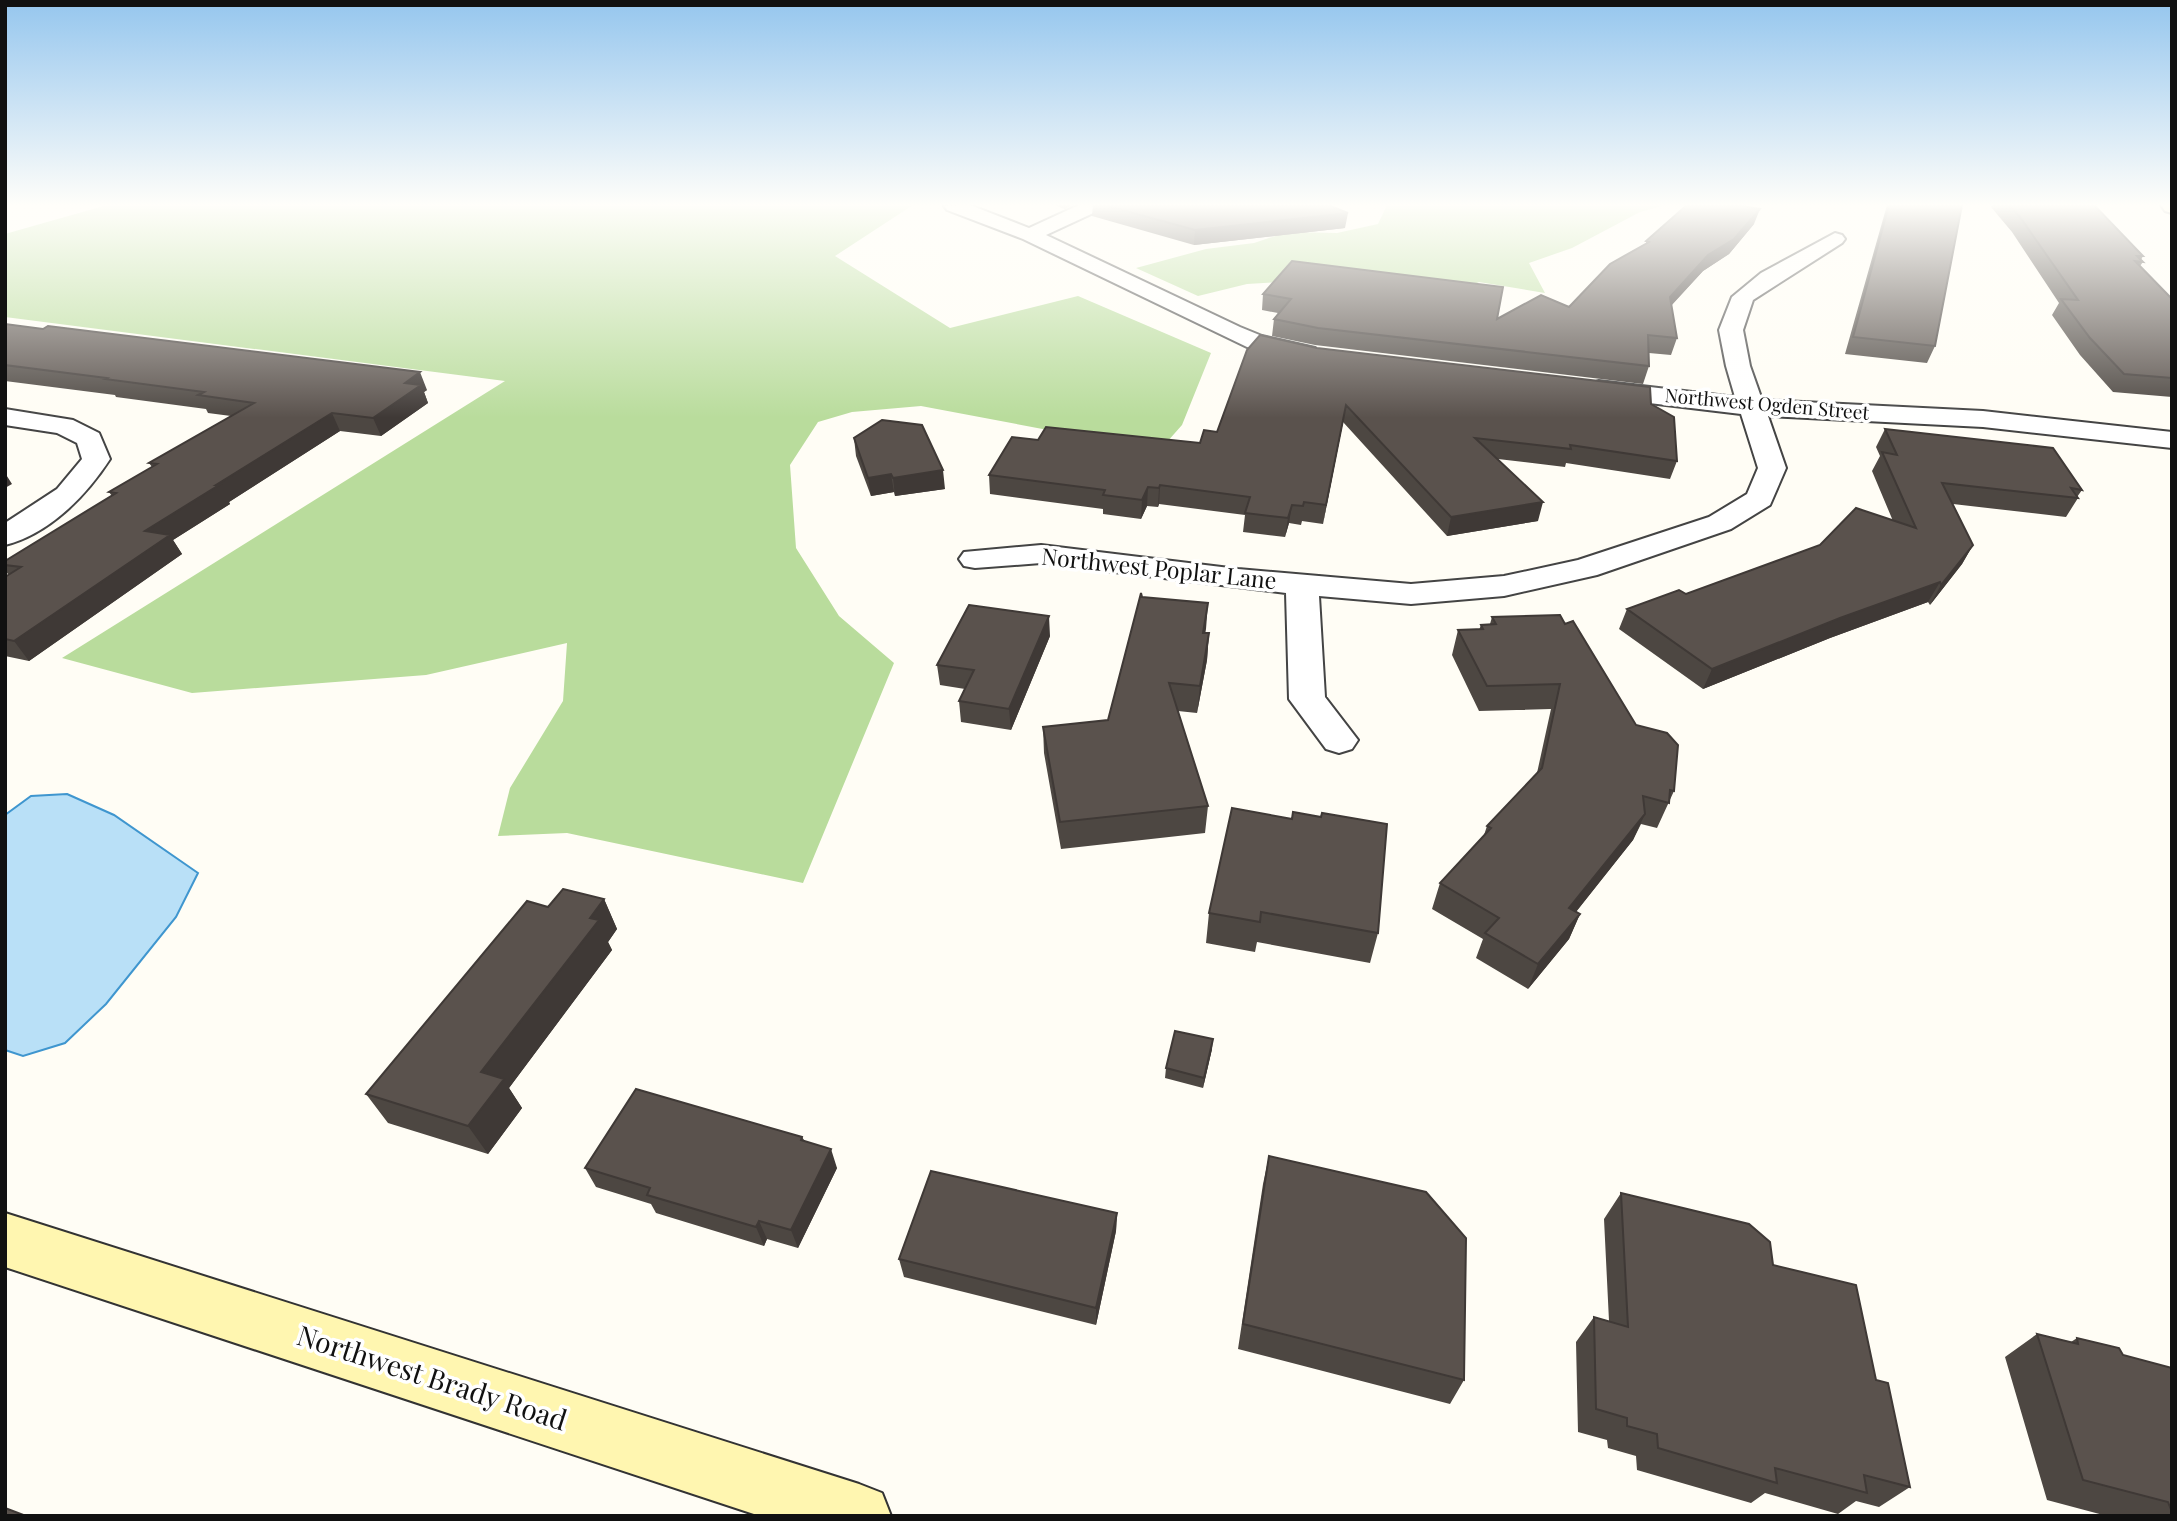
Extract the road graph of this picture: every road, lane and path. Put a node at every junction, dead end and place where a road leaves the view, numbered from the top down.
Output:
1 (1115, 276) edge
2 (1772, 276) edge
3 (1326, 357) edge
4 (1577, 386) edge
5 (1752, 407) junction
6 (5, 417) edge
7 (2172, 440) edge
8 (5, 536) edge
9 (975, 559) dead end
10 (1302, 585) junction
11 (1339, 740) dead end
12 (5, 1240) edge
13 (859, 1516) edge

1 - 3 street
2 - 5 street, Northwest Poplar Lane
4 - 5 street, Northwest Ogden Street
5 - 7 street, Northwest Ogden Street
5 - 10 street, Northwest Poplar Lane
6 - 8 street
9 - 10 street, Northwest Poplar Lane
10 - 11 street
12 - 13 main road, Northwest Brady Road

